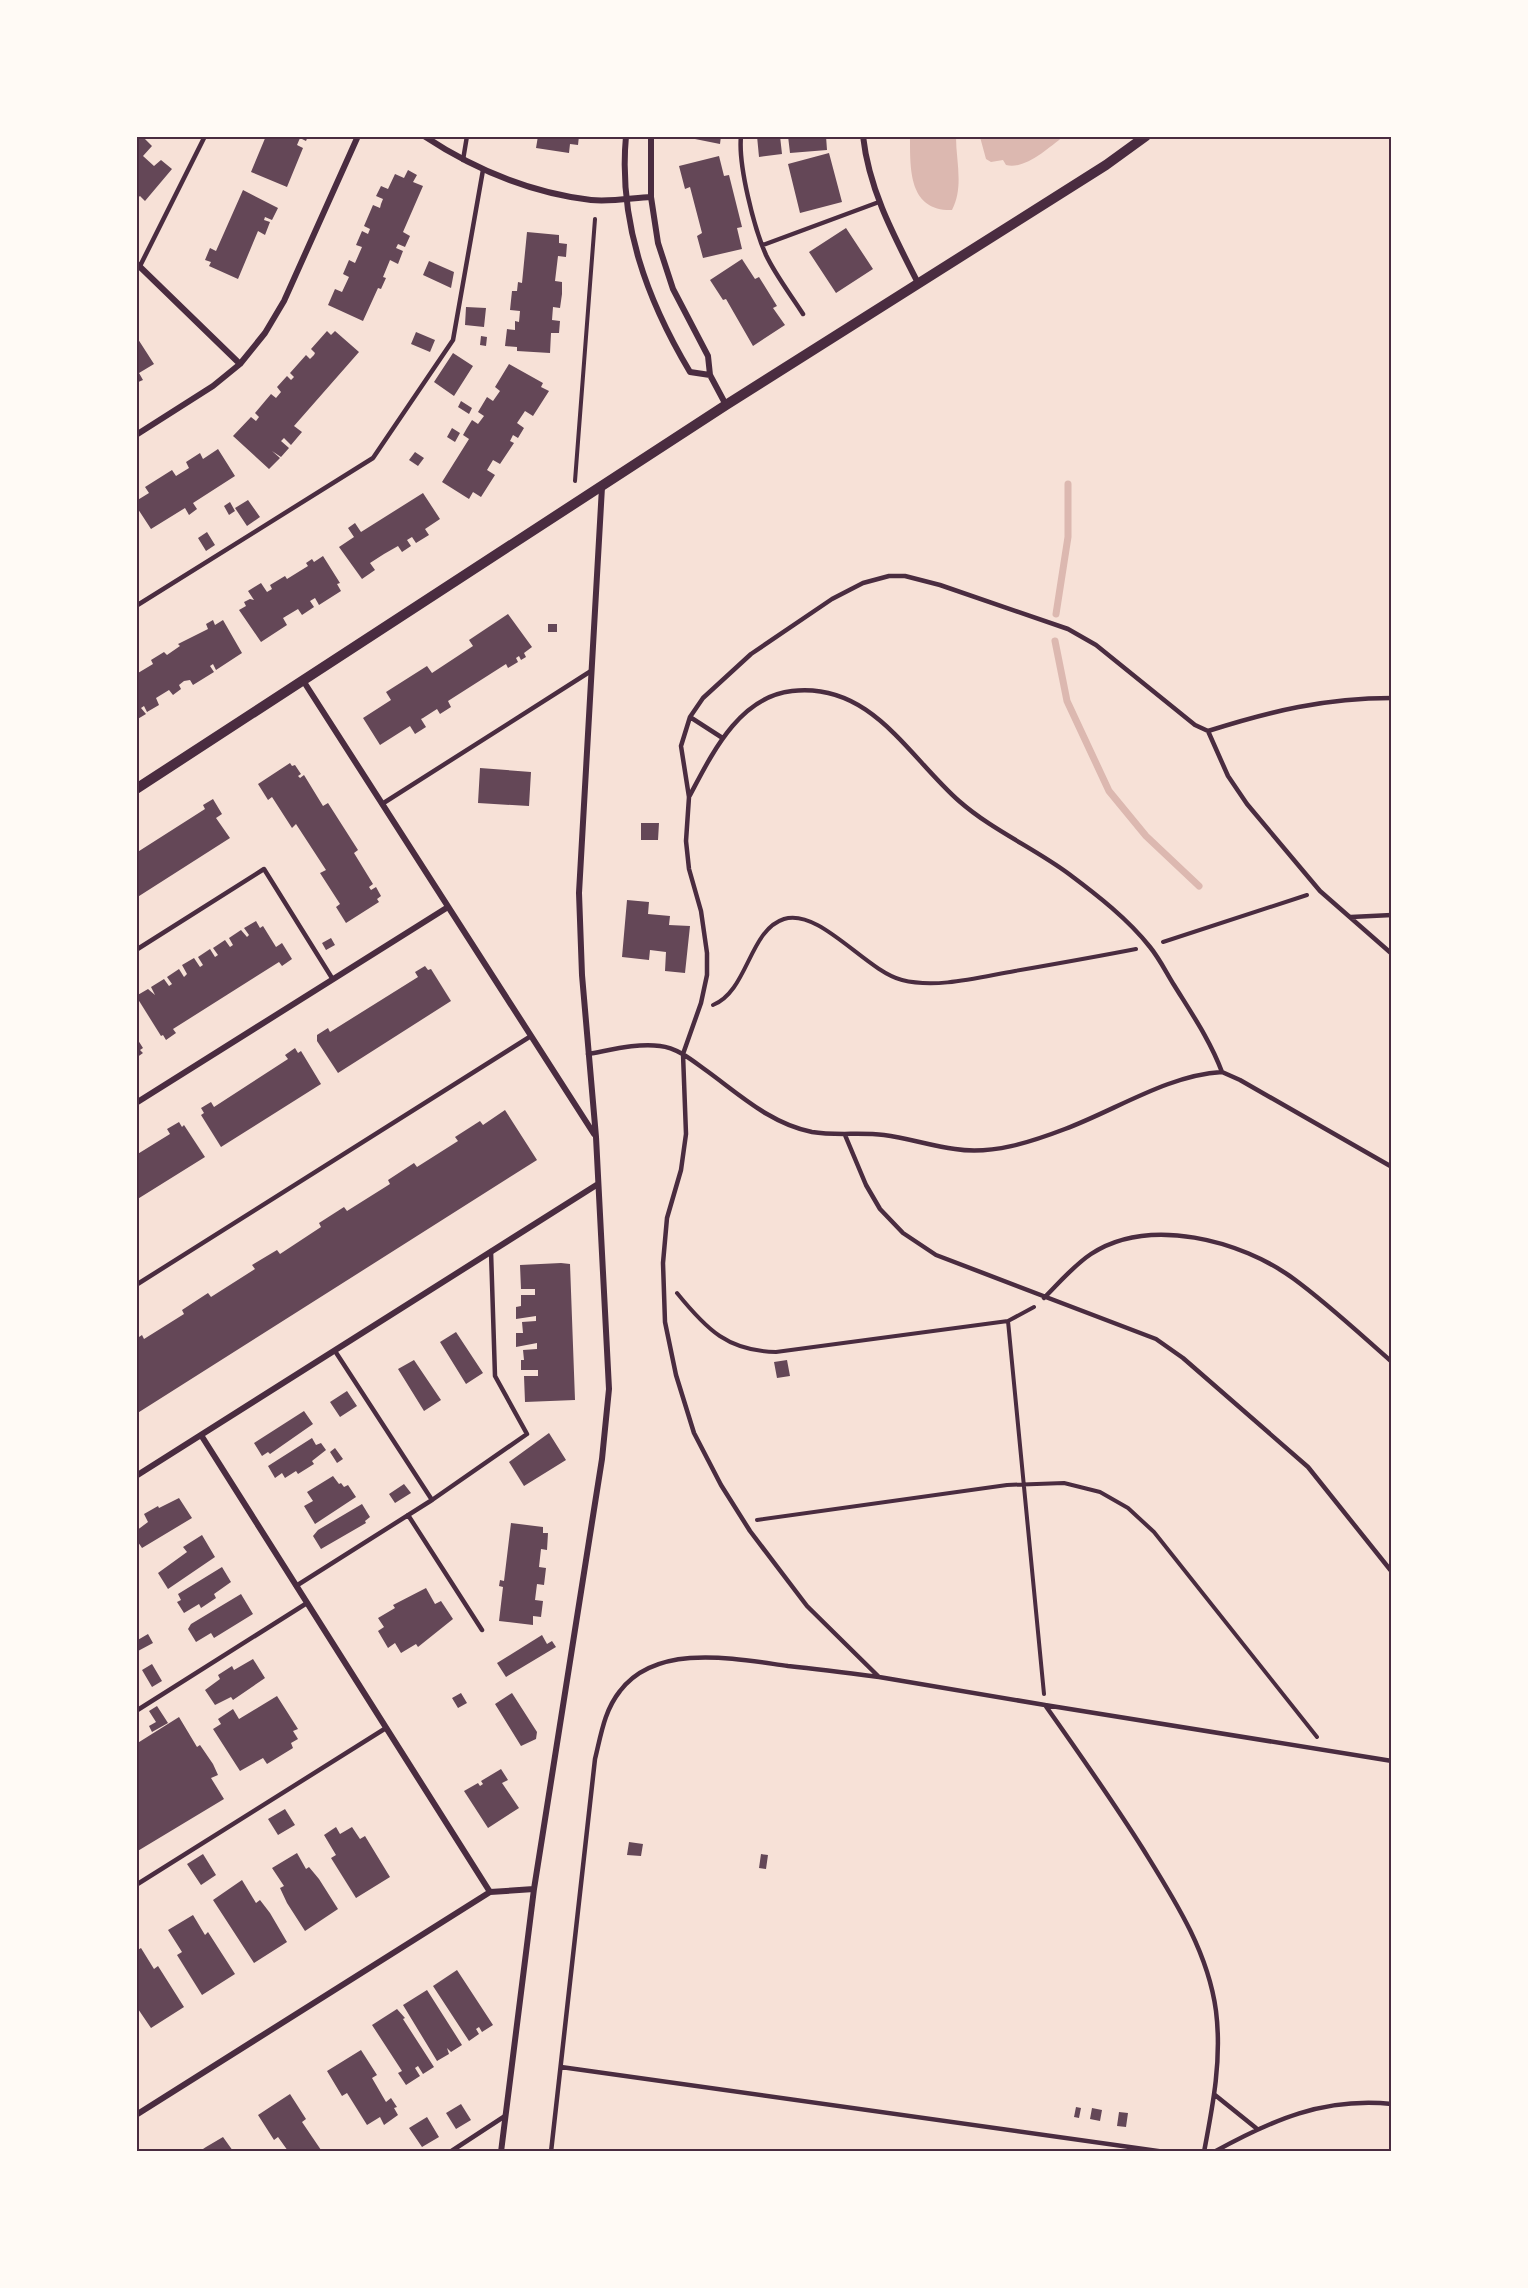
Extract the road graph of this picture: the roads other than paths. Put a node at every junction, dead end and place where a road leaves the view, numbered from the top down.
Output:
1 (205, 136) edge
2 (358, 136) edge
3 (424, 136) edge
4 (467, 136) edge
5 (626, 136) edge
6 (651, 136) edge
7 (741, 136) edge
8 (863, 136) edge
9 (1146, 136) edge
10 (463, 160) junction
11 (483, 170) junction
12 (651, 196) junction
13 (627, 199) junction
14 (879, 202) junction
15 (762, 245) junction
16 (138, 266) edge
17 (918, 283) junction
18 (803, 314) dead end
19 (240, 364) junction
20 (710, 375) junction
21 (726, 405) junction
22 (136, 435) edge
23 (602, 488) junction
24 (136, 606) edge
25 (591, 671) junction
26 (304, 682) junction
27 (1392, 698) edge
28 (690, 717) junction
29 (1208, 731) junction
30 (721, 737) junction
31 (136, 789) edge
32 (689, 797) junction
33 (382, 804) junction
34 (448, 907) junction
35 (1392, 915) edge
36 (1351, 917) junction
37 (136, 950) edge
38 (1392, 954) edge
39 (332, 978) junction
40 (531, 1036) junction
41 (587, 1054) junction
42 (683, 1054) junction
43 (1222, 1072) junction
44 (136, 1103) edge
45 (845, 1136) junction
46 (596, 1137) junction
47 (1392, 1167) edge
48 (598, 1184) junction
49 (491, 1251) junction
50 (136, 1286) edge
51 (1044, 1298) junction
52 (335, 1351) junction
53 (1392, 1362) edge
54 (201, 1435) junction
55 (136, 1476) edge
56 (432, 1500) junction
57 (408, 1515) junction
58 (1392, 1572) edge
59 (296, 1586) junction
60 (307, 1604) junction
61 (482, 1630) dead end
62 (879, 1677) junction
63 (1045, 1705) junction
64 (136, 1711) edge
65 (386, 1728) junction
66 (1392, 1761) edge
67 (136, 1885) edge
68 (534, 1889) junction
69 (490, 1892) junction
70 (561, 2067) junction
71 (1215, 2094) junction
72 (1392, 2104) edge
73 (136, 2115) edge
74 (506, 2116) junction
75 (1256, 2128) junction
76 (450, 2151) edge
77 (501, 2151) edge
78 (551, 2151) edge
79 (1165, 2151) edge
80 (1204, 2151) edge
81 (1214, 2151) edge

1 - 16 lane
2 - 19 street
3 - 10 street
4 - 10 lane
5 - 13 street
6 - 12 street
7 - 15 lane
8 - 14 street
9 - 17 street
10 - 11 street
11 - 13 street
11 - 24 lane
12 - 13 street
12 - 20 street
13 - 20 street
14 - 15 lane
14 - 17 street
15 - 18 lane
16 - 19 street
17 - 21 street
19 - 22 street
20 - 21 street
21 - 23 street
23 - 25 street
23 - 26 street
25 - 33 lane
25 - 41 street
26 - 31 street
26 - 33 street
27 - 29 lane
28 - 29 lane
28 - 30 lane
28 - 32 lane
29 - 36 lane
30 - 32 lane
30 - 43 lane
32 - 42 lane
33 - 34 street
34 - 39 street
34 - 40 street
35 - 36 lane
36 - 38 lane
37 - 39 lane
39 - 44 street
40 - 46 street
40 - 50 lane
41 - 42 lane
41 - 46 street
42 - 45 lane
42 - 62 lane
43 - 45 lane
43 - 47 lane
45 - 51 lane
46 - 48 street
48 - 49 street
48 - 68 street
49 - 52 street
49 - 56 lane
51 - 53 lane
51 - 58 lane
52 - 54 street
52 - 56 lane
54 - 55 street
54 - 59 street
56 - 57 lane
57 - 59 lane
57 - 61 lane
59 - 60 street
60 - 64 lane
60 - 65 street
62 - 63 lane
62 - 70 lane
63 - 66 lane
63 - 71 lane
65 - 67 lane
65 - 69 street
68 - 69 street
68 - 74 street
69 - 73 street
70 - 78 lane
70 - 79 lane
71 - 75 lane
71 - 80 lane
72 - 75 lane
74 - 76 lane
74 - 77 street
75 - 81 lane

